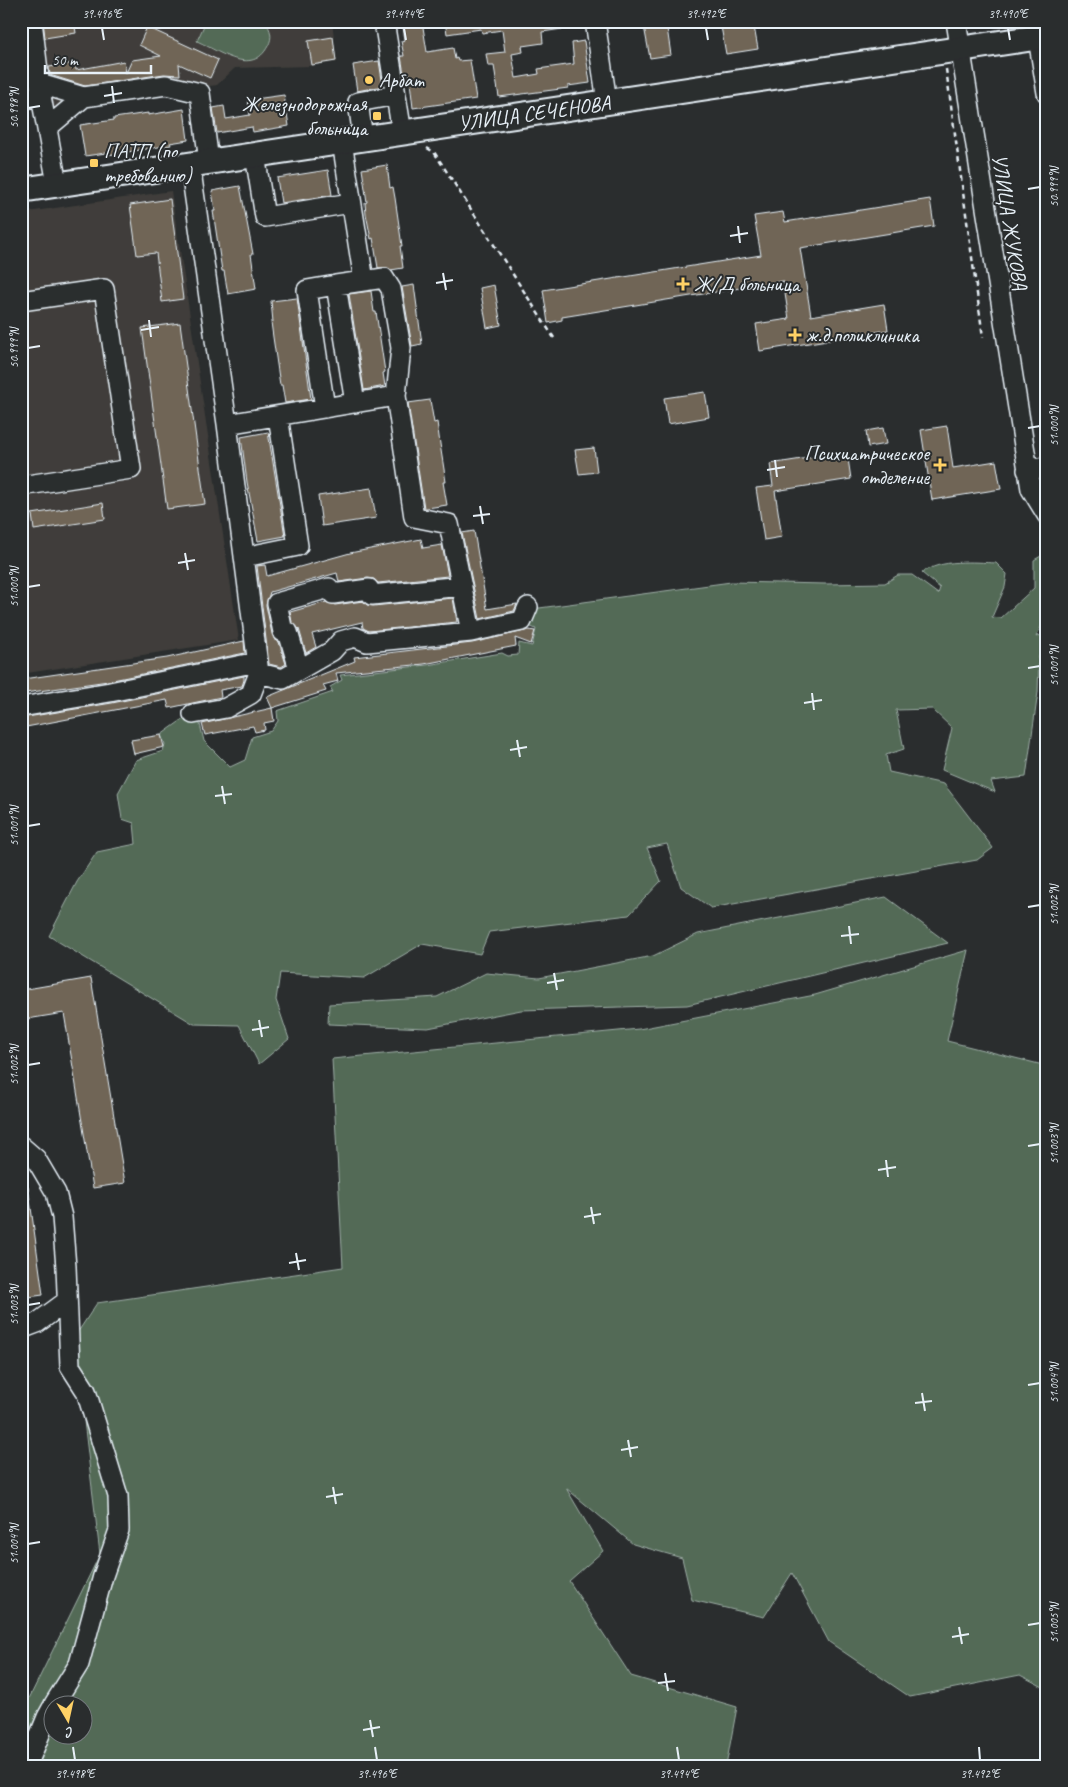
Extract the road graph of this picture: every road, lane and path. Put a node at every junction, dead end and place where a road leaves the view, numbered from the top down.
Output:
1 (32, 21) edge
2 (384, 21) edge
3 (595, 21) edge
4 (956, 21) edge
5 (1042, 37) edge
6 (951, 51) junction
7 (29, 62) edge
8 (41, 90) junction
9 (1047, 94) edge
10 (396, 95) junction
11 (84, 97) junction
12 (21, 99) edge
13 (607, 102) junction
14 (47, 128) junction
15 (402, 133) junction
16 (353, 140) junction
17 (426, 147) dead end
18 (255, 154) junction
19 (199, 163) junction
20 (57, 184) junction
21 (21, 190) edge
22 (351, 203) junction
23 (364, 281) junction
24 (336, 285) junction
25 (21, 301) edge
26 (983, 337) dead end
27 (554, 338) dead end
28 (396, 396) junction
29 (355, 403) junction
30 (325, 408) junction
31 (278, 416) junction
32 (227, 424) junction
33 (1047, 467) edge
34 (1028, 470) junction
35 (21, 486) edge
36 (1047, 515) edge
37 (244, 557) junction
38 (462, 586) junction
39 (528, 607) dead end
40 (471, 632) junction
41 (258, 668) junction
42 (299, 669) junction
43 (21, 707) edge
44 (193, 714) dead end
45 (21, 1146) edge
46 (67, 1301) junction
47 (21, 1330) edge
48 (60, 1694) edge
49 (42, 1729) edge
50 (27, 1766) edge

1 - 7 street
2 - 10 street
3 - 13 street
4 - 6 street, УЛИЦА ЖУКОВА
5 - 6 main road, УЛИЦА СЕЧЕНОВА
5 - 9 street
6 - 13 main road, УЛИЦА СЕЧЕНОВА
6 - 26 path
6 - 34 street, УЛИЦА ЖУКОВА
7 - 8 street
8 - 11 street
8 - 12 street
8 - 14 street
10 - 15 street
10 - 16 street
11 - 14 street
11 - 19 street
13 - 15 main road, УЛИЦА СЕЧЕНОВА
14 - 20 street
15 - 16 main road, УЛИЦА СЕЧЕНОВА
16 - 18 main road, УЛИЦА СЕЧЕНОВА
16 - 22 street
17 - 27 path
18 - 19 main road, УЛИЦА СЕЧЕНОВА
18 - 22 street
19 - 20 main road, УЛИЦА СЕЧЕНОВА
19 - 32 street
20 - 21 main road, УЛИЦА СЕЧЕНОВА
22 - 23 street
23 - 24 street
23 - 28 street
24 - 29 street
24 - 30 street
25 - 35 street
28 - 29 street
28 - 38 street
29 - 30 street
30 - 31 street
31 - 32 street
31 - 37 street
32 - 37 street
33 - 34 street
34 - 36 street, УЛИЦА ЖУКОВА
37 - 41 street
38 - 40 street
38 - 42 street
39 - 40 street
40 - 42 street
41 - 42 street
41 - 43 street
41 - 44 street
45 - 46 street
46 - 47 street
46 - 48 street
49 - 50 street

